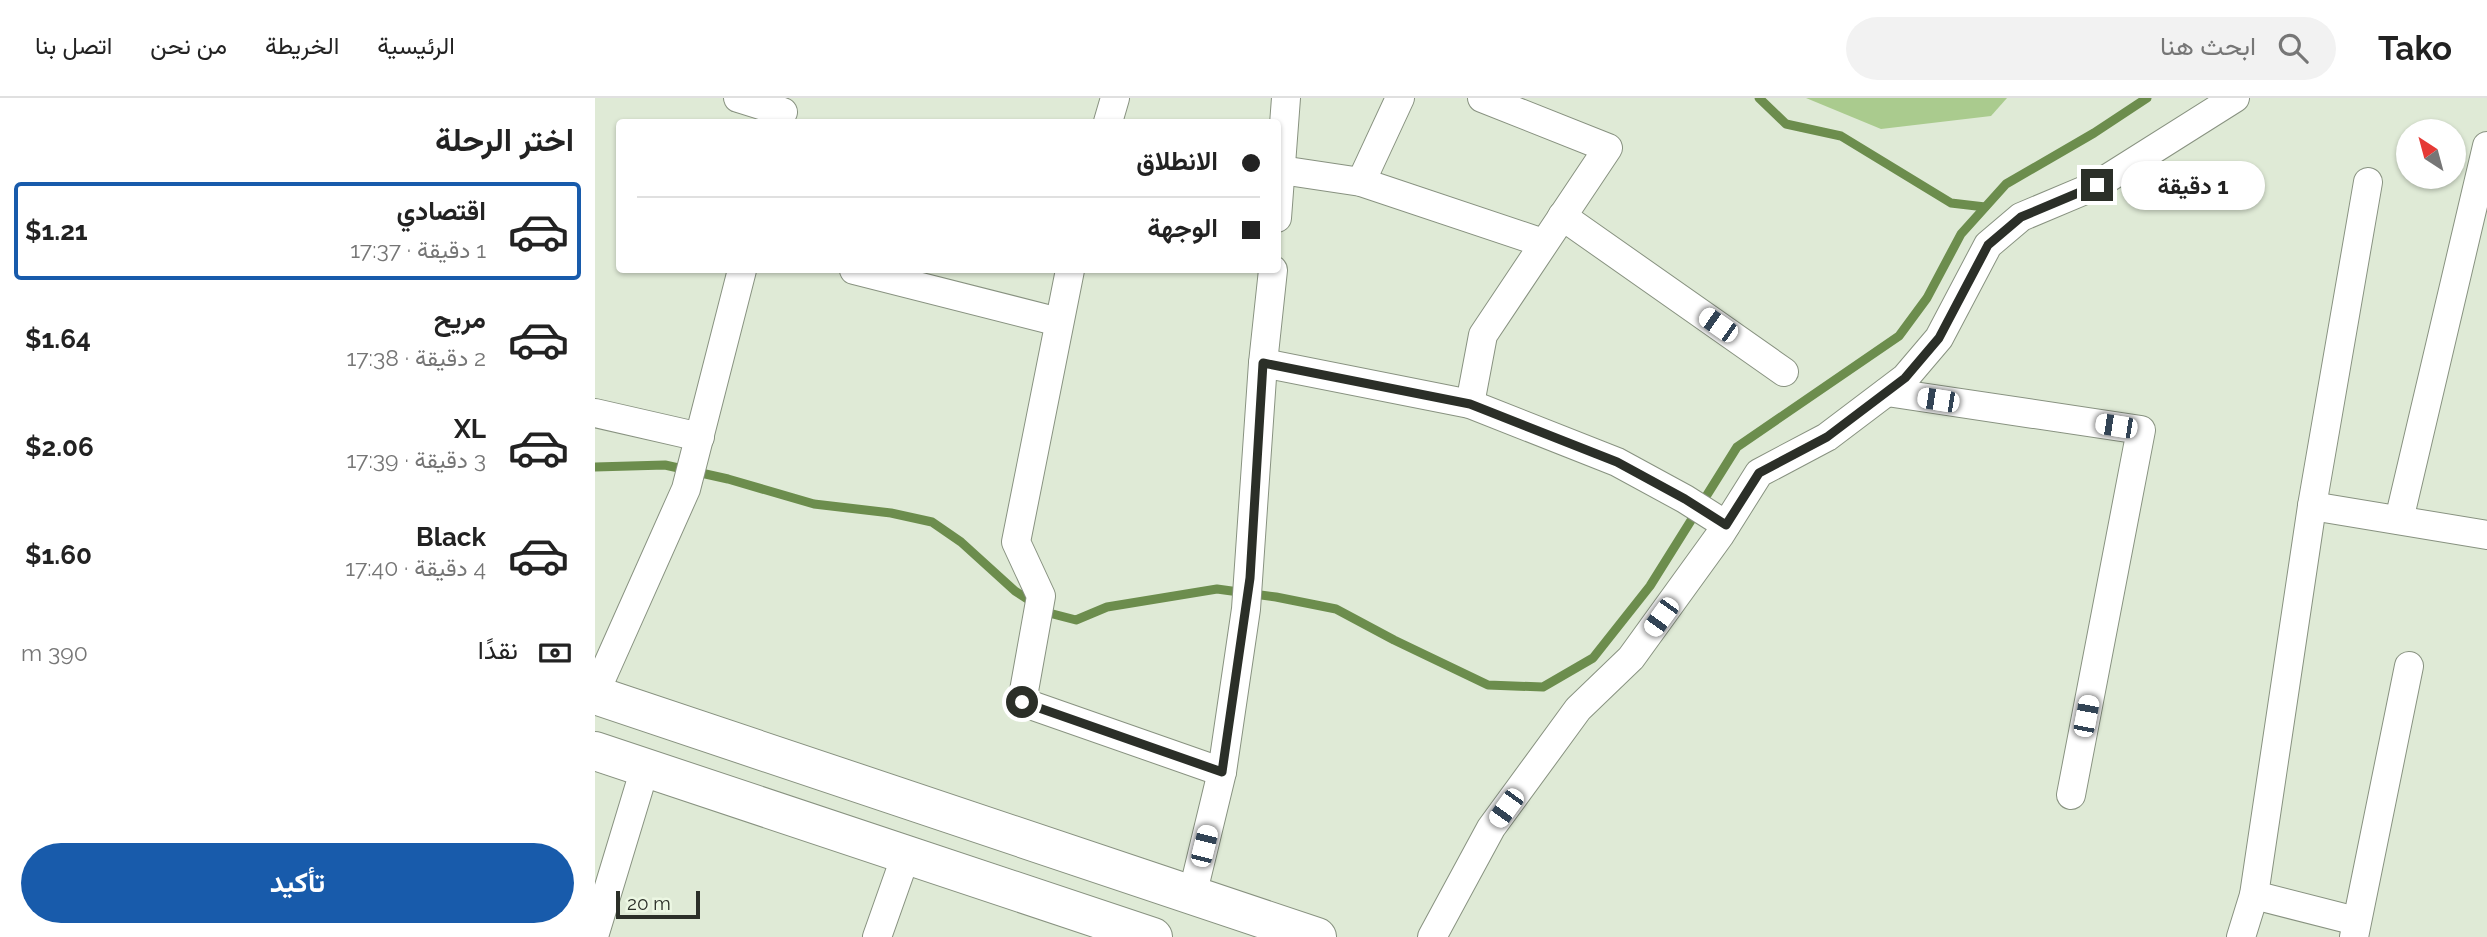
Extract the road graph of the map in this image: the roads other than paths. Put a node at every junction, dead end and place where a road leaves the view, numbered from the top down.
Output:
1 (738, 98) edge
2 (1286, 98) edge
3 (1401, 98) edge
4 (1482, 98) edge
5 (2235, 98) edge
6 (783, 111) edge
7 (2487, 146) edge
8 (1281, 170) joint
9 (1361, 182) junction
10 (2368, 182) dead end
11 (1562, 216) junction
12 (1543, 243) junction
13 (741, 273) edge
14 (866, 273) edge
15 (1069, 273) edge
16 (1273, 273) edge
17 (1059, 322) junction
18 (1263, 363) junction
19 (1784, 372) dead end
20 (1887, 392) junction
21 (1470, 404) junction
22 (595, 413) edge
23 (697, 447) junction
24 (2312, 506) junction
25 (2399, 520) junction
26 (1721, 522) junction
27 (2487, 536) edge
28 (2409, 666) dead end
29 (595, 694) edge
30 (595, 751) edge
31 (645, 768) junction
32 (1222, 772) junction
33 (2071, 794) dead end
34 (1051, 848) junction
35 (906, 855) junction
36 (1114, 869) junction
37 (2254, 895) junction
38 (1192, 896) junction
39 (1034, 898) junction
40 (1094, 918) junction
41 (2355, 929) edge
42 (595, 933) edge
43 (877, 937) edge
44 (1153, 937) edge
45 (1317, 937) edge
46 (1432, 937) edge
47 (2241, 937) edge

1 - 6 street
2 - 8 street
3 - 9 street
4 - 11 street
5 - 20 street
7 - 25 street
8 - 9 street
9 - 12 street
10 - 24 street
11 - 12 street
11 - 19 street
12 - 21 street
13 - 23 street
14 - 17 street
15 - 17 street
16 - 18 street
17 - 32 street
18 - 21 street
18 - 32 street
20 - 26 street
20 - 33 street
21 - 26 street
22 - 23 street
23 - 29 street
24 - 25 street
24 - 37 street
25 - 27 street
26 - 46 street
28 - 41 street
29 - 34 main road
30 - 31 main road
31 - 35 main road
31 - 42 street
32 - 38 street
34 - 36 main road
34 - 39 main road
35 - 39 main road
35 - 43 street
36 - 38 main road
36 - 40 main road
37 - 41 street
37 - 47 street
38 - 45 main road
39 - 40 main road
40 - 44 main road

